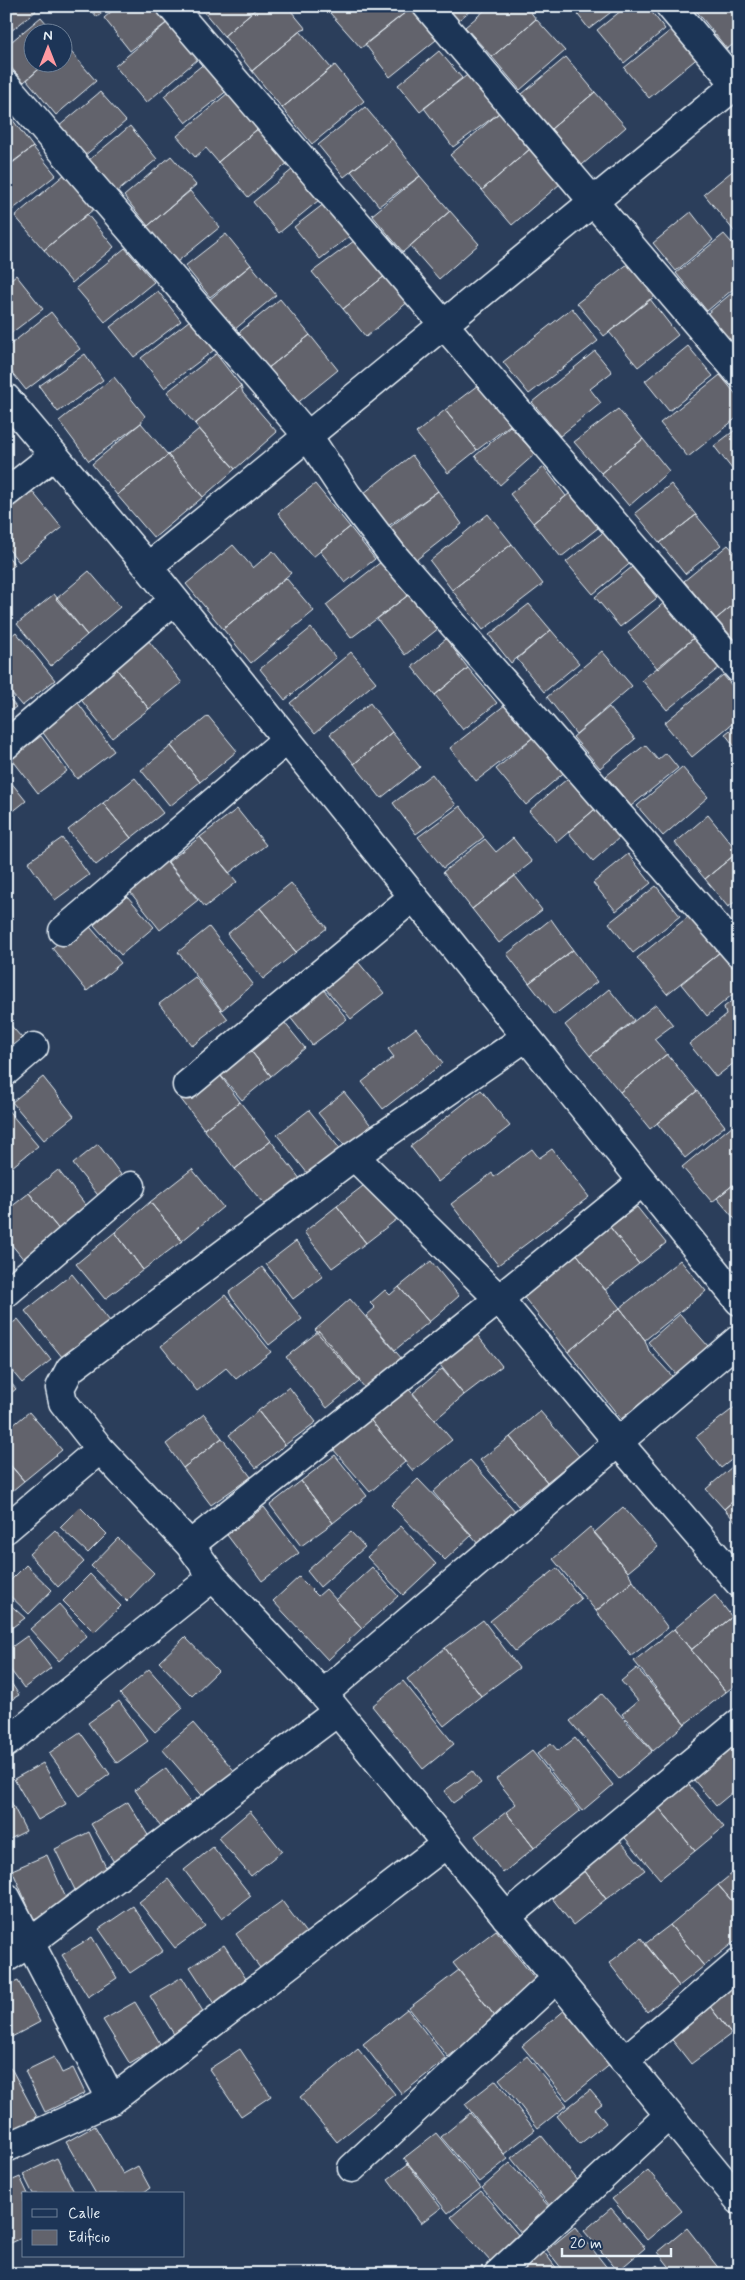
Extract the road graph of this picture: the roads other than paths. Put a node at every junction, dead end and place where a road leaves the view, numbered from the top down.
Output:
1 (170, 6) edge
2 (427, 6) edge
3 (670, 6) edge
4 (738, 85) edge
5 (6, 86) edge
6 (593, 201) junction
7 (444, 324) junction
8 (739, 374) edge
9 (6, 398) edge
10 (308, 436) junction
11 (54, 455) junction
12 (6, 493) edge
13 (148, 567) junction
14 (174, 600) junction
15 (739, 669) edge
16 (286, 740) junction
17 (6, 746) edge
18 (413, 897) junction
19 (63, 931) dead end
20 (739, 953) edge
21 (526, 1037) junction
22 (34, 1048) dead end
23 (6, 1071) edge
24 (187, 1084) dead end
25 (354, 1156) junction
26 (642, 1182) junction
27 (131, 1186) dead end
28 (6, 1293) edge
29 (499, 1299) junction
30 (739, 1301) edge
31 (739, 1339) edge
32 (618, 1442) junction
33 (100, 1449) junction
34 (6, 1529) edge
35 (190, 1546) junction
36 (213, 1577) junction
37 (739, 1583) edge
38 (330, 1703) junction
39 (739, 1724) edge
40 (6, 1743) edge
41 (446, 1844) junction
42 (6, 1897) edge
43 (506, 1917) junction
44 (32, 1942) junction
45 (6, 1958) edge
46 (739, 1963) edge
47 (556, 1979) junction
48 (624, 2061) junction
49 (112, 2100) junction
50 (669, 2115) junction
51 (6, 2148) edge
52 (352, 2168) dead end
53 (738, 2198) edge
54 (498, 2274) edge

1 - 7 street
2 - 6 street
3 - 4 street
4 - 6 street
5 - 10 street
6 - 7 street
6 - 8 street
7 - 10 street
7 - 15 street
9 - 11 street
10 - 13 street
10 - 20 street
11 - 12 street
11 - 13 street
13 - 14 street
14 - 16 street
14 - 17 street
16 - 18 street
16 - 19 street
18 - 21 street
18 - 24 street
21 - 25 street
21 - 26 street
22 - 23 street
25 - 29 street
25 - 33 street
26 - 29 street
26 - 30 street
27 - 28 street
29 - 32 street
29 - 35 street
31 - 32 street
32 - 37 street
32 - 38 street
33 - 34 street
33 - 35 street
35 - 36 street
36 - 38 street
36 - 40 street
38 - 41 street
38 - 44 street
39 - 43 street
41 - 43 street
41 - 49 street
42 - 44 street
43 - 47 street
44 - 45 street
44 - 49 street
46 - 48 street
47 - 48 street
47 - 52 street
48 - 50 street
49 - 51 street
50 - 53 street
50 - 54 street

